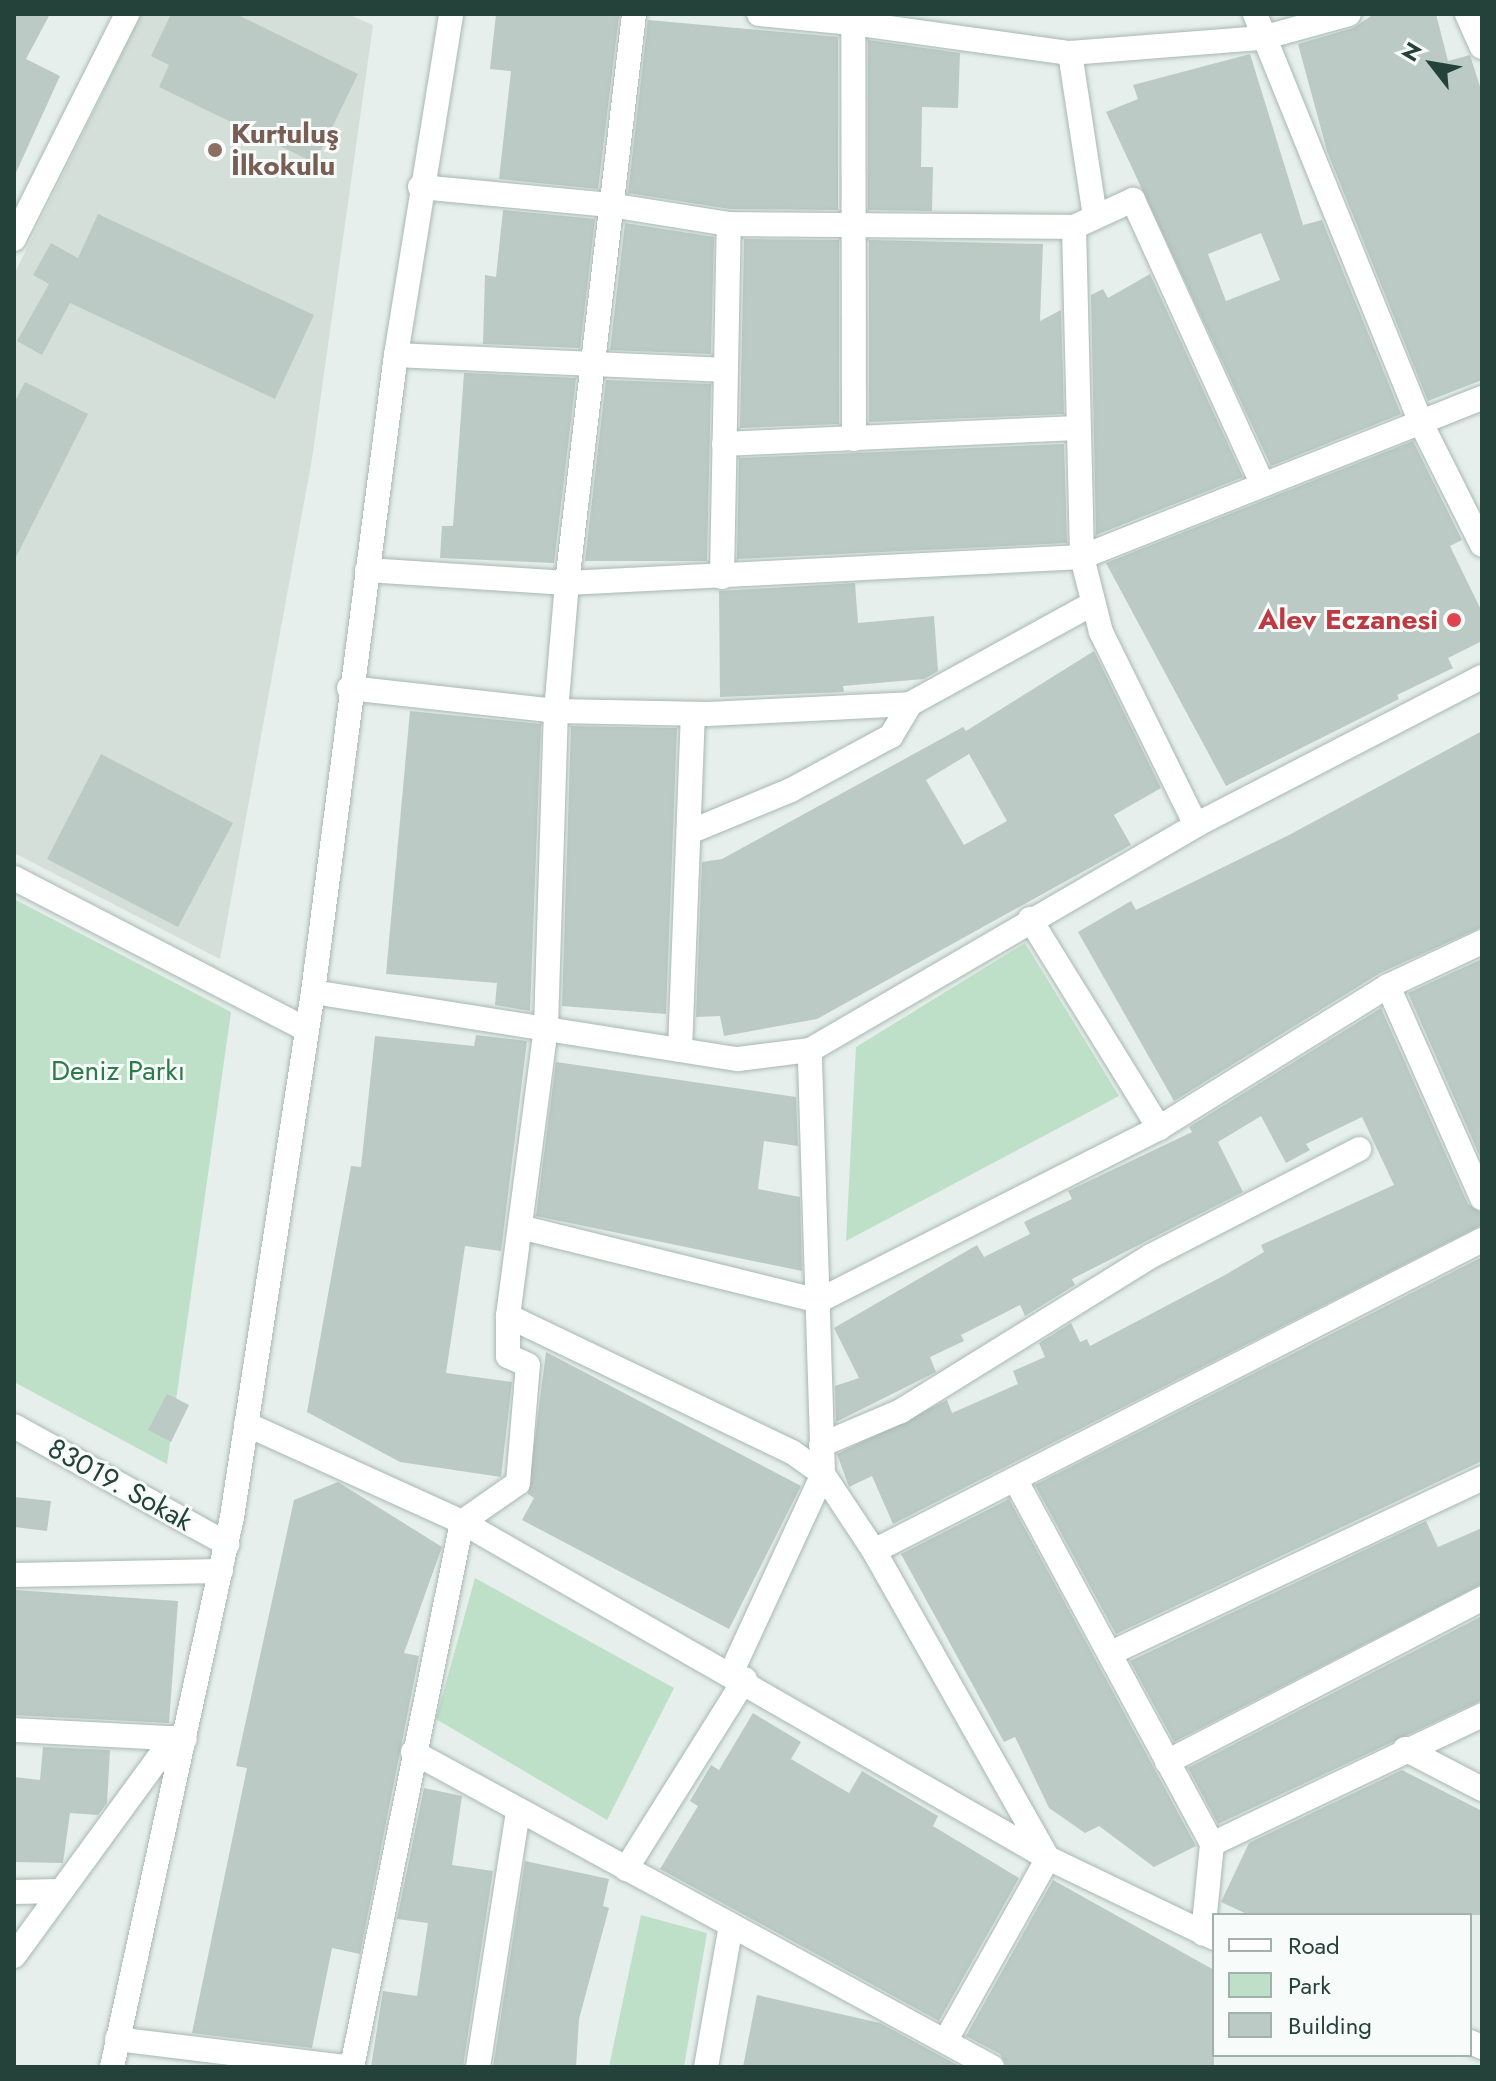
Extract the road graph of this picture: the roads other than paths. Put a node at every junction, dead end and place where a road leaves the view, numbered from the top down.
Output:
1 (127, 14) edge
2 (451, 14) edge
3 (634, 14) edge
4 (759, 14) edge
5 (1255, 14) edge
6 (1349, 14) edge
7 (1467, 14) edge
8 (853, 18) edge
9 (949, 25) edge
10 (1262, 38) junction
11 (1482, 47) edge
12 (1070, 53) junction
13 (420, 187) junction
14 (610, 205) junction
15 (1085, 222) junction
16 (729, 224) junction
17 (850, 224) junction
18 (14, 239) edge
19 (396, 355) junction
20 (595, 367) junction
21 (726, 370) junction
22 (1482, 398) edge
23 (1421, 423) junction
24 (1076, 428) junction
25 (854, 439) junction
26 (724, 444) junction
27 (1263, 485) junction
28 (1482, 545) edge
29 (1082, 557) junction
30 (367, 570) junction
31 (722, 577) junction
32 (567, 583) junction
33 (1092, 604) junction
34 (1482, 677) edge
35 (349, 688) junction
36 (910, 704) junction
37 (556, 711) junction
38 (693, 714) junction
39 (1196, 825) junction
40 (692, 831) junction
41 (14, 878) edge
42 (1030, 919) junction
43 (1482, 942) edge
44 (1388, 986) junction
45 (313, 992) junction
46 (546, 1027) junction
47 (305, 1029) junction
48 (680, 1050) junction
49 (810, 1050) junction
50 (1159, 1128) junction
51 (1359, 1149) dead end
52 (1482, 1198) edge
53 (520, 1227) junction
54 (1482, 1240) edge
55 (818, 1301) junction
56 (508, 1316) junction
57 (246, 1424) junction
58 (14, 1426) edge
59 (821, 1445) junction
60 (823, 1474) junction
61 (1482, 1478) edge
62 (1016, 1481) junction
63 (462, 1522) junction
64 (227, 1544) junction
65 (874, 1551) junction
66 (221, 1571) junction
67 (14, 1575) edge
68 (1482, 1599) edge
69 (1113, 1652) junction
70 (738, 1675) junction
71 (1482, 1715) edge
72 (14, 1730) edge
73 (180, 1739) junction
74 (1405, 1749) junction
75 (413, 1752) junction
76 (1167, 1762) junction
77 (1482, 1789) edge
78 (518, 1811) junction
79 (1212, 1844) junction
80 (1048, 1858) junction
81 (626, 1869) junction
82 (58, 1891) junction
83 (14, 1892) edge
84 (731, 1925) junction
85 (1209, 1936) edge
86 (14, 1956) edge
87 (117, 2039) junction
88 (946, 2040) junction
89 (112, 2067) edge
90 (345, 2067) edge
91 (352, 2067) edge
92 (478, 2067) edge
93 (706, 2067) edge
94 (992, 2067) edge

1 - 18 street
2 - 13 street
3 - 14 street
4 - 8 street
5 - 10 street
6 - 10 street
7 - 11 street
8 - 9 street
8 - 17 street
9 - 12 street
10 - 12 street
10 - 23 street
12 - 15 street
13 - 14 street
13 - 19 street
14 - 16 street
14 - 20 street
15 - 17 street
15 - 24 street
15 - 27 street
16 - 17 street
16 - 21 street
17 - 25 street
19 - 20 street
19 - 30 street
20 - 21 street
20 - 32 street
21 - 26 street
22 - 23 street
23 - 27 street
23 - 28 street
24 - 25 street
24 - 29 street
25 - 26 street
26 - 31 street
27 - 29 street
29 - 31 street
29 - 33 street
30 - 32 street
30 - 35 street
31 - 32 street
32 - 37 street
33 - 36 street
33 - 39 street
34 - 39 street
35 - 37 street
35 - 45 street
36 - 38 street
36 - 40 street
37 - 38 street
37 - 46 street
38 - 40 street
39 - 42 street
40 - 48 street
41 - 47 street
42 - 49 street
42 - 50 street
43 - 44 street
44 - 50 street
44 - 52 street
45 - 46 street
45 - 47 street
46 - 48 street
46 - 53 street
47 - 57 street
48 - 49 street
49 - 55 street
50 - 55 street
51 - 59 street
53 - 55 street
53 - 56 street
54 - 62 street
55 - 59 street
56 - 60 street
56 - 63 street
57 - 63 street
57 - 64 street
58 - 64 street, 83019. Sokak
59 - 60 street
60 - 65 street
60 - 70 street
61 - 69 street
62 - 65 street
62 - 69 street
63 - 70 street
63 - 75 street
64 - 66 street
65 - 80 street
66 - 67 street
66 - 73 street
68 - 76 street
69 - 76 street
70 - 80 street
70 - 81 street
71 - 74 street
72 - 73 street
73 - 82 street
73 - 87 street
74 - 77 street
74 - 79 street
75 - 78 street
75 - 91 street
76 - 79 street
78 - 81 street
78 - 92 street
79 - 85 street
80 - 85 street
80 - 88 street
81 - 84 street
82 - 83 street
82 - 86 street
84 - 88 street
84 - 93 street
87 - 89 street
87 - 90 street
88 - 94 street

